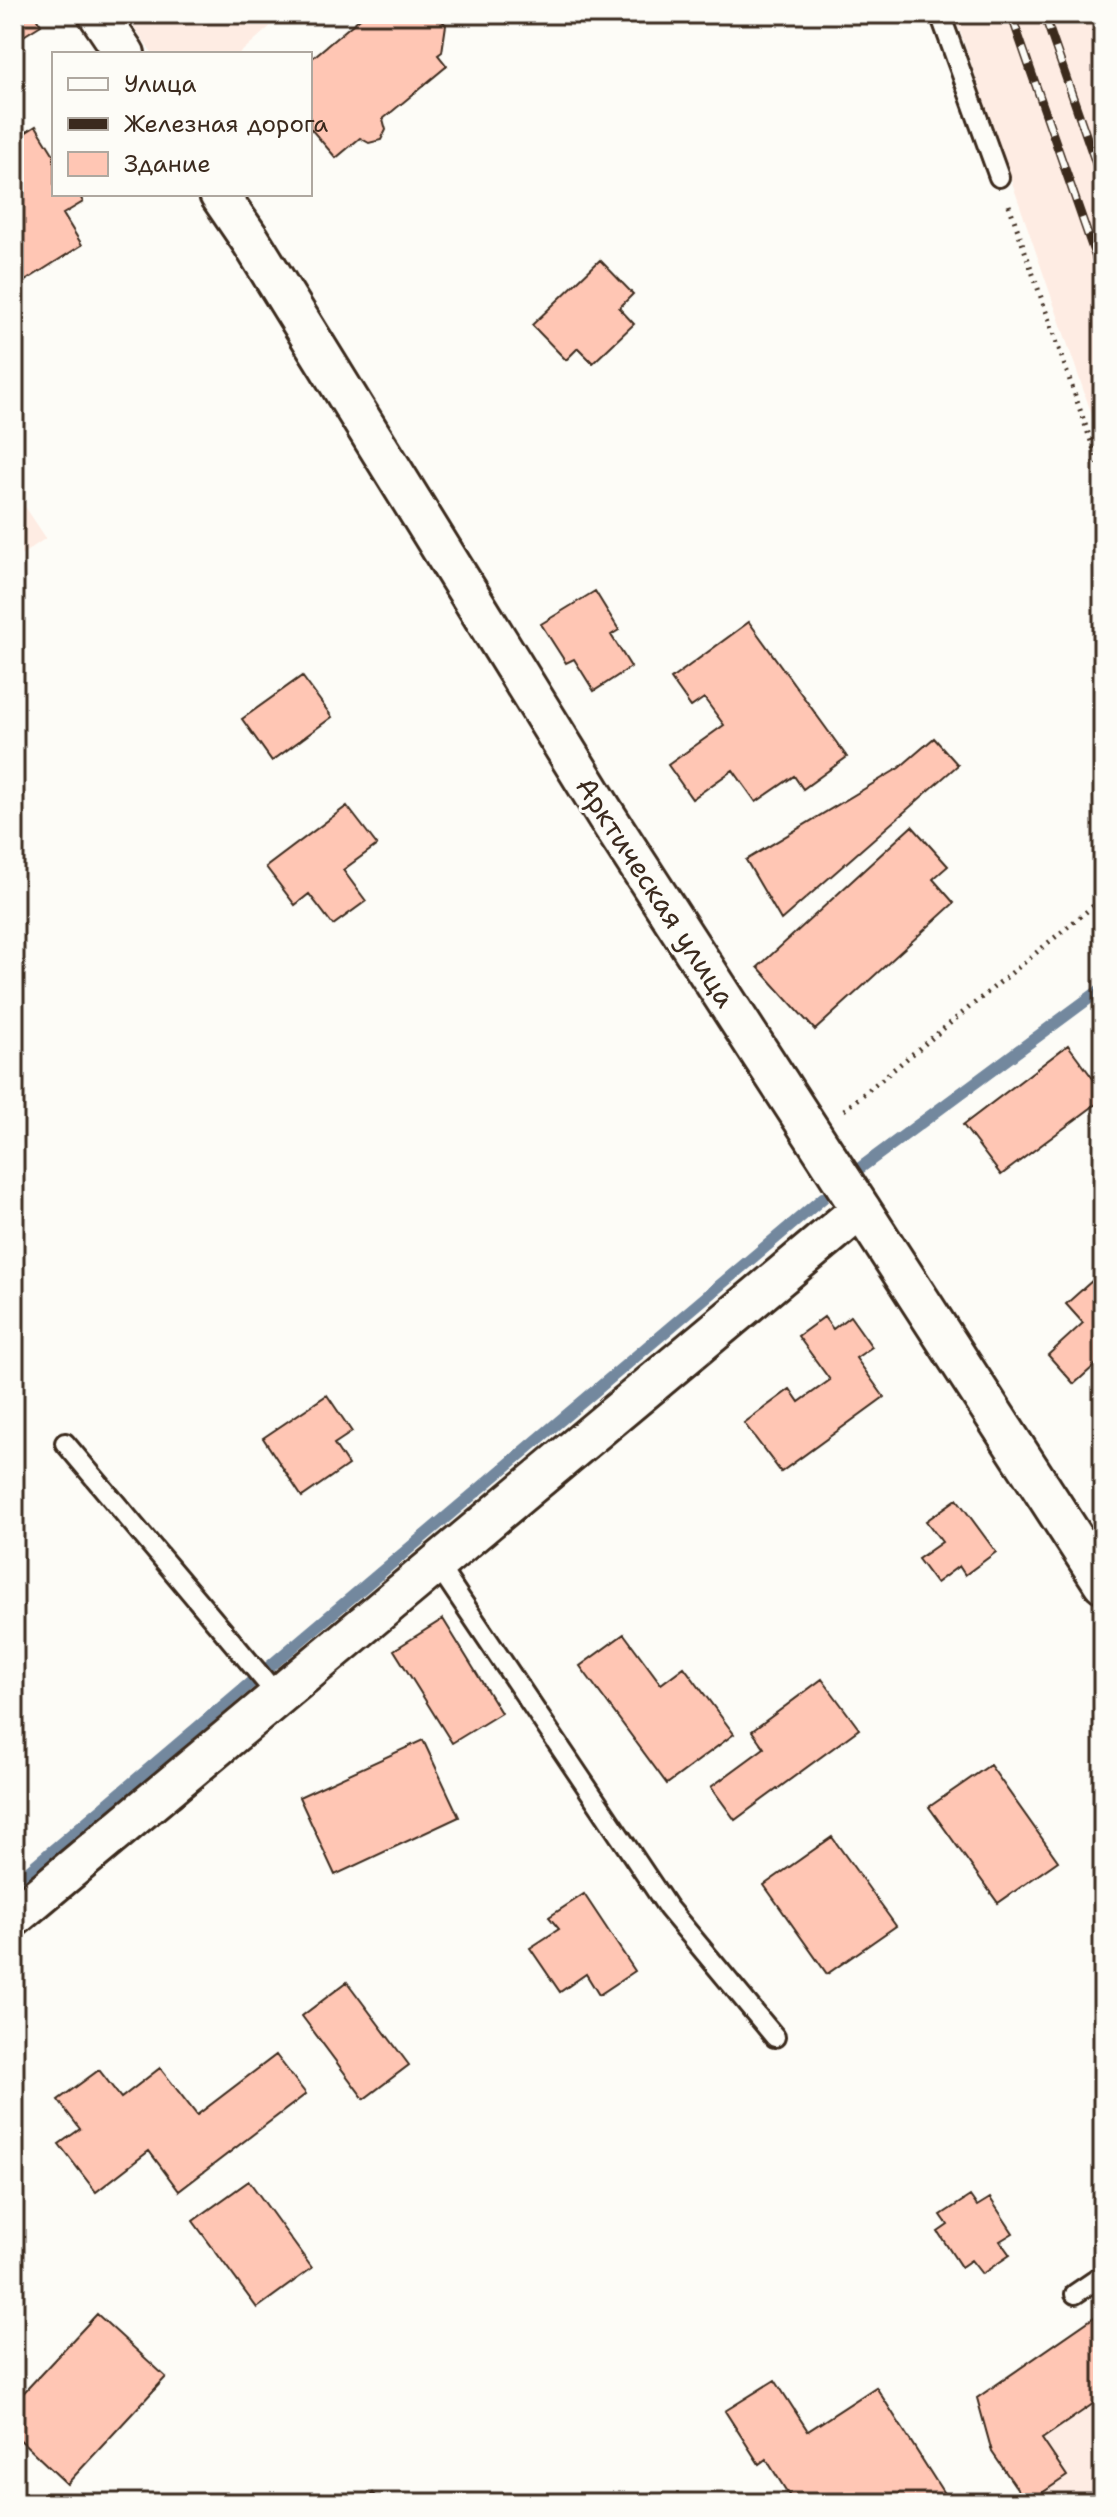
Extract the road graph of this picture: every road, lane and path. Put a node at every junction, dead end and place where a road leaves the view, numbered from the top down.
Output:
1 (98, 14) edge
2 (940, 14) edge
3 (124, 52) edge
4 (999, 177) joint
5 (220, 196) edge
6 (1103, 476) edge
7 (1103, 898) edge
8 (813, 1135) junction
9 (861, 1209) junction
10 (65, 1443) dead end
11 (437, 1564) junction
12 (1103, 1583) edge
13 (277, 1695) junction
14 (14, 1917) edge
15 (775, 2037) dead end
16 (1103, 2275) edge
17 (1075, 2294) dead end

1 - 3 street
2 - 4 lane
4 - 6 path
5 - 8 street, Арктическая улица
7 - 8 path
8 - 9 street, Арктическая улица
9 - 11 street
9 - 12 street, Арктическая улица
10 - 13 lane
11 - 13 street
11 - 15 lane
13 - 14 street
16 - 17 lane

